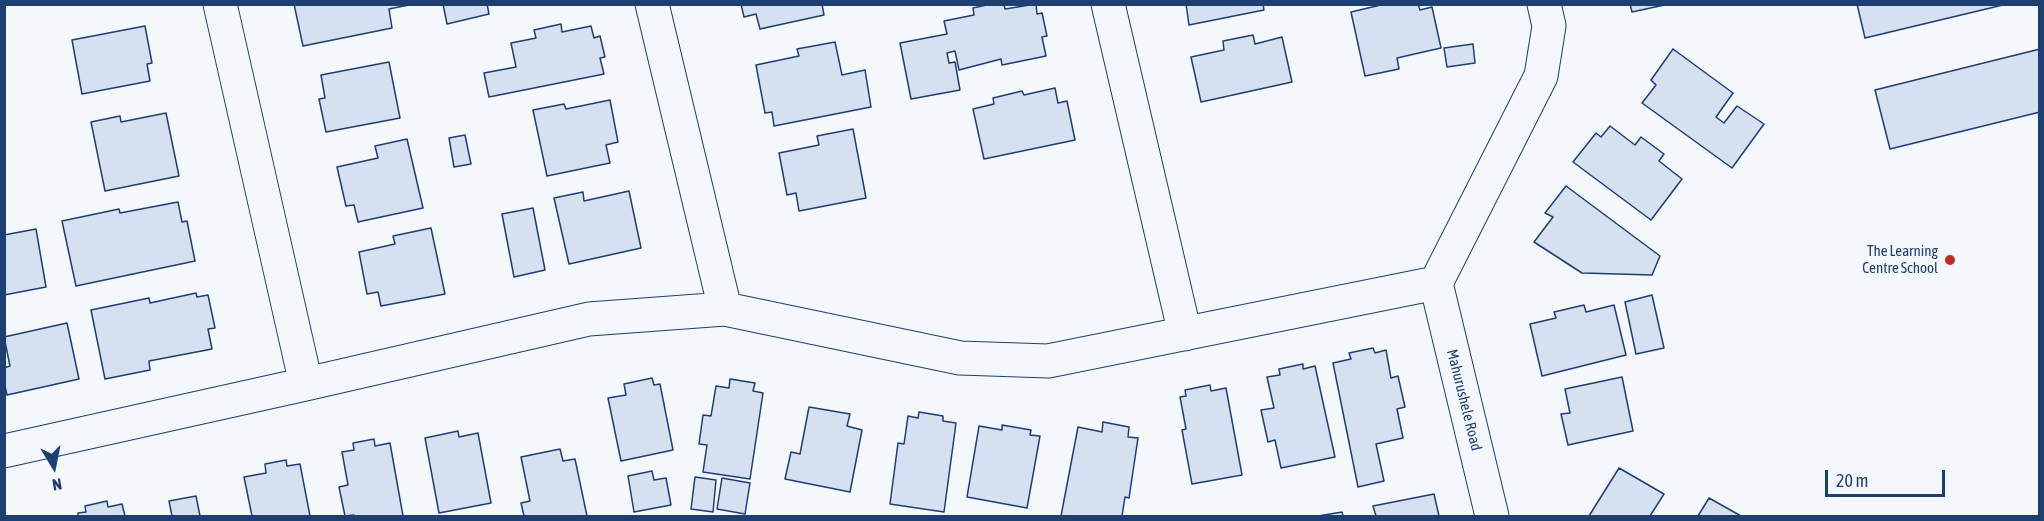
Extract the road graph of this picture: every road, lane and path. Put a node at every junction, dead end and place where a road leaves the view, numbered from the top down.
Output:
1 (220, 4) edge
2 (652, 4) edge
3 (1108, 4) edge
4 (1544, 4) edge
5 (1436, 283) junction
6 (725, 309) junction
7 (1185, 334) junction
8 (306, 384) junction
9 (4, 451) edge
10 (1492, 516) edge

1 - 8 street
2 - 6 street
3 - 7 street
4 - 5 street
5 - 7 street
5 - 10 street, Mahurushele Road
6 - 7 street
6 - 8 street
8 - 9 street

